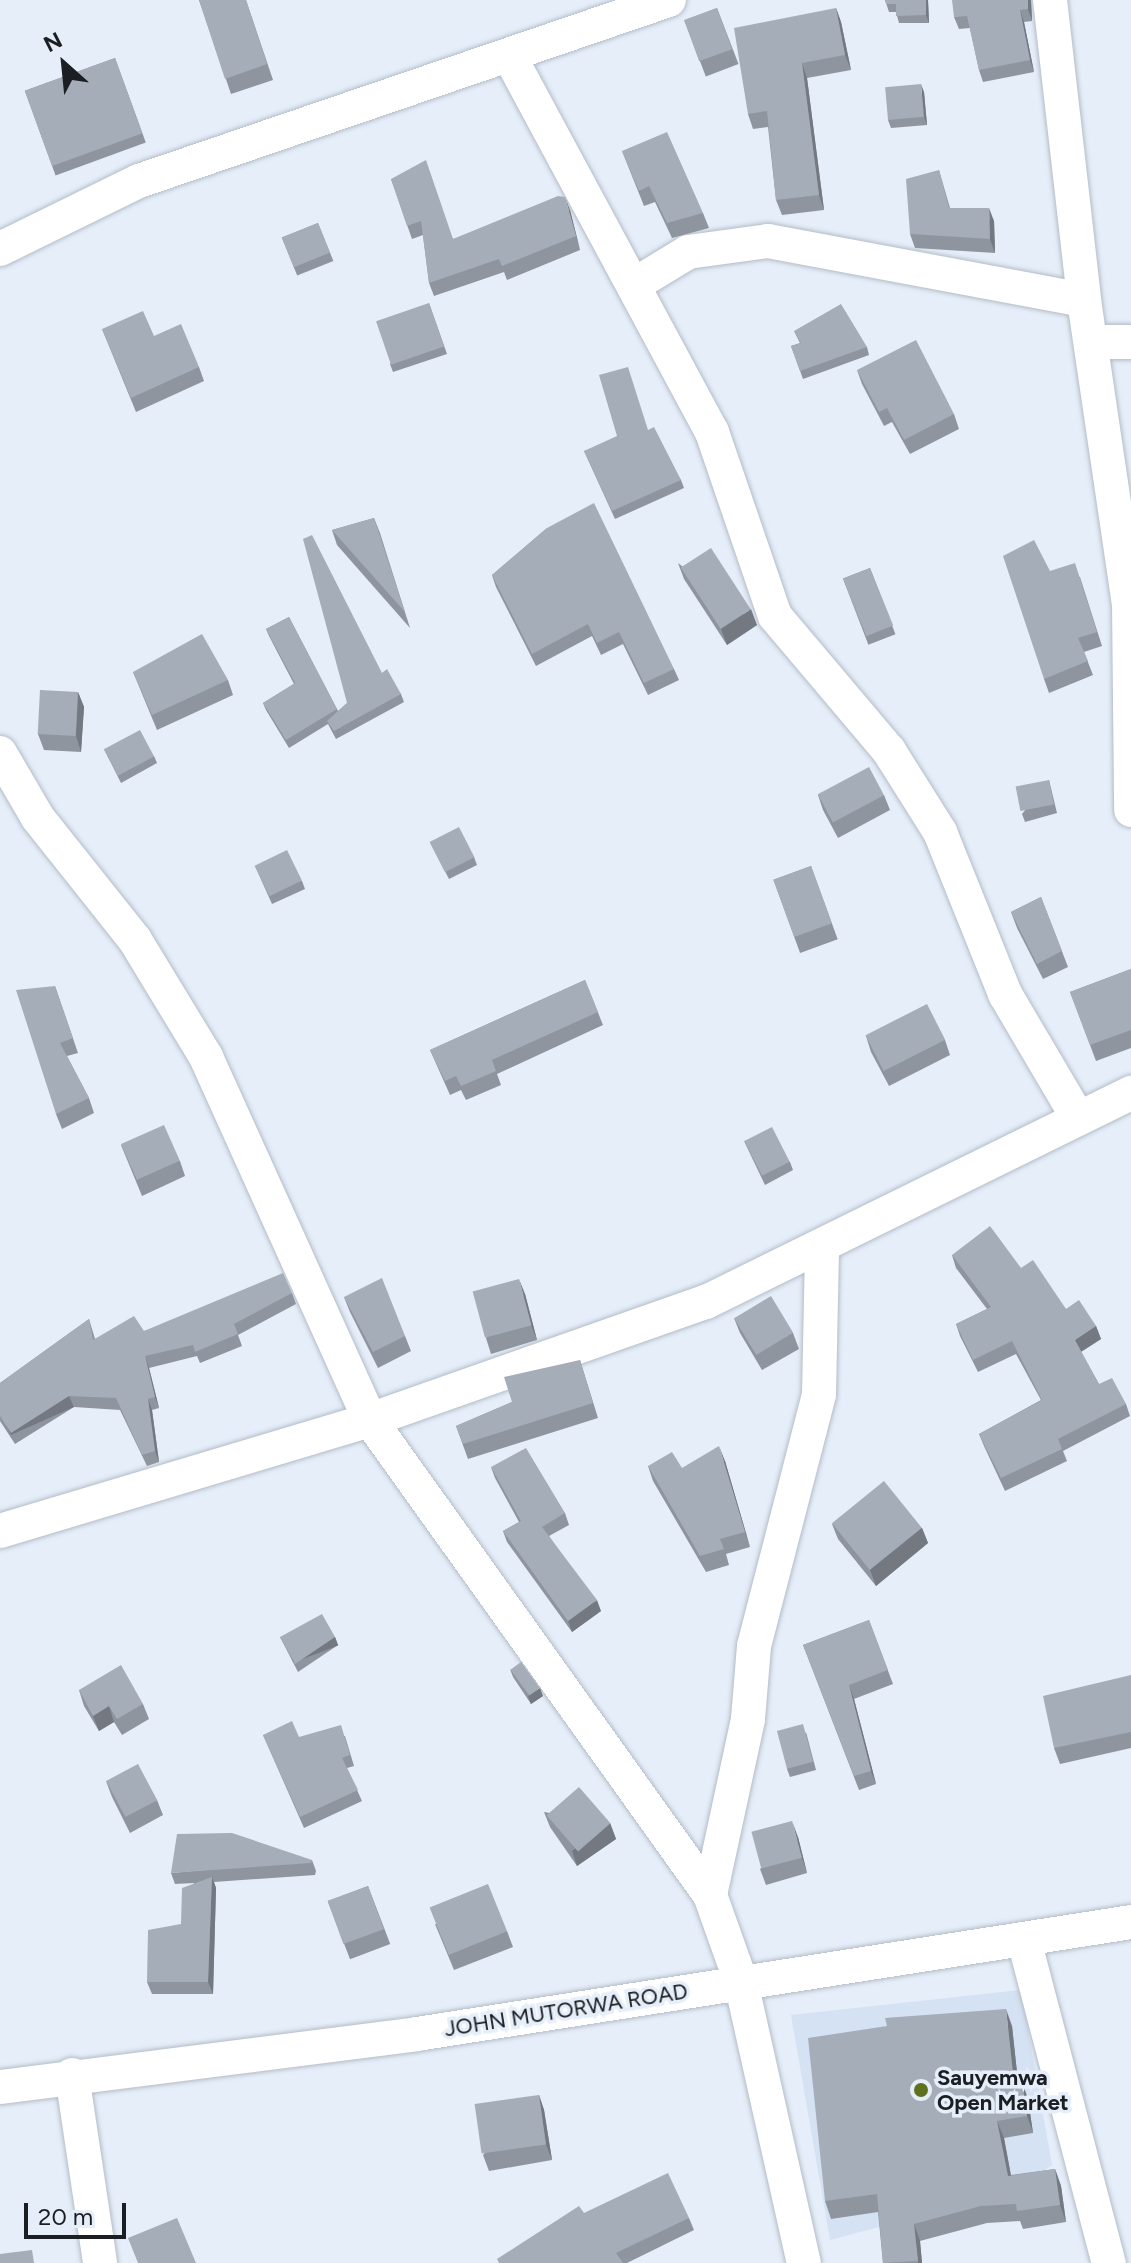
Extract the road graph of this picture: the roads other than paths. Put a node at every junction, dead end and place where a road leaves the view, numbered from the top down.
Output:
1 (669, 0) edge
2 (1050, 0) edge
3 (510, 57) junction
4 (0, 249) edge
5 (634, 285) junction
6 (1084, 300) junction
7 (1096, 342) junction
8 (1131, 342) edge
9 (0, 753) edge
10 (1131, 810) edge
11 (1131, 1093) edge
12 (1077, 1116) junction
13 (822, 1246) junction
14 (370, 1420) junction
15 (0, 1531) edge
16 (710, 1895) junction
17 (1131, 1922) edge
18 (1024, 1940) junction
19 (741, 1982) junction
20 (72, 2075) junction
21 (0, 2087) edge
22 (100, 2263) edge
23 (804, 2263) edge
24 (1109, 2263) edge

1 - 3 street
2 - 6 street
3 - 4 street
3 - 5 street
5 - 6 street
5 - 12 street
6 - 7 street
7 - 8 street
7 - 10 street
9 - 14 street
11 - 12 street
12 - 13 street
13 - 14 street
13 - 16 street
14 - 15 street
14 - 16 street
16 - 19 street
17 - 18 street, JOHN MUTORWA ROAD
18 - 19 street, JOHN MUTORWA ROAD
18 - 24 street
19 - 20 street, JOHN MUTORWA ROAD
19 - 23 street
20 - 21 street, JOHN MUTORWA ROAD
20 - 22 street

